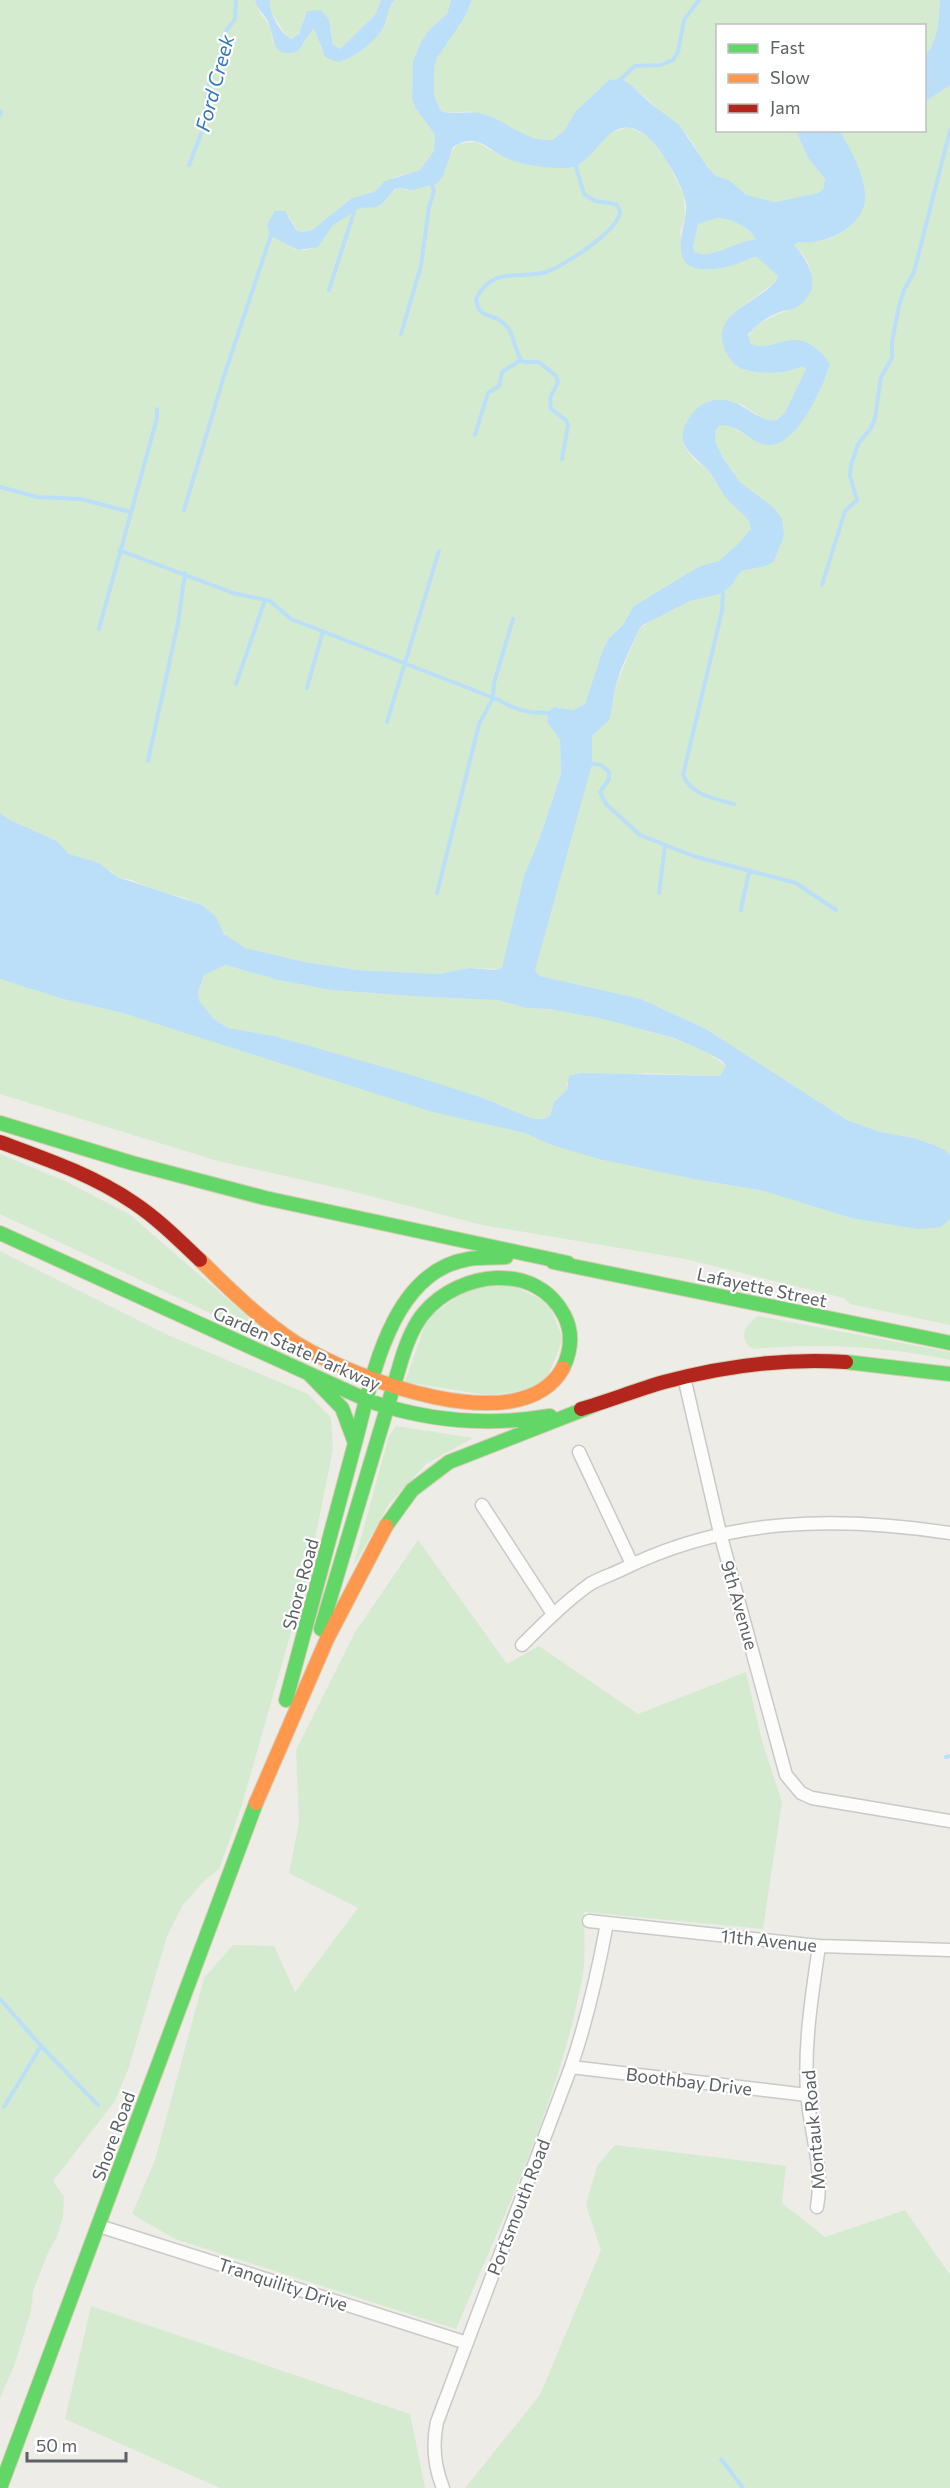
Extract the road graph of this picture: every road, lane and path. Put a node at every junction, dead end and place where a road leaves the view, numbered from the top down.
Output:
1 (0, 1123) edge
2 (0, 1142) edge
3 (0, 1233) edge
4 (568, 1263) junction
5 (950, 1343) edge
6 (950, 1374) edge
7 (310, 1375) junction
8 (684, 1377) junction
9 (373, 1380) junction
10 (394, 1388) junction
11 (367, 1400) junction
12 (595, 1405) junction
13 (388, 1408) junction
14 (355, 1443) junction
15 (579, 1452) dead end
16 (482, 1505) dead end
17 (720, 1533) junction
18 (950, 1533) edge
19 (632, 1564) junction
20 (553, 1614) junction
21 (522, 1645) dead end
22 (300, 1696) junction
23 (258, 1796) junction
24 (950, 1821) edge
25 (589, 1921) dead end
26 (607, 1923) junction
27 (819, 1946) junction
28 (950, 1950) edge
29 (571, 2067) junction
30 (807, 2095) junction
31 (817, 2207) dead end
32 (99, 2226) junction
33 (467, 2343) junction
34 (0, 2488) edge
35 (443, 2488) edge

1 - 4 main road
2 - 9 main road
3 - 7 main road, Garden State Parkway
4 - 5 main road, Lafayette Street
4 - 9 main road, Shore Road
6 - 8 main road
7 - 11 main road, Garden State Parkway
7 - 14 main road
8 - 12 main road
8 - 17 street, 9th Avenue
9 - 10 main road
9 - 11 main road, Shore Road
10 - 10 main road
10 - 13 main road
11 - 13 main road, Garden State Parkway
11 - 14 main road, Shore Road
12 - 13 main road, Garden State Parkway
12 - 22 main road
13 - 22 main road
14 - 23 main road, Shore Road
15 - 19 street
16 - 20 street
17 - 18 street
17 - 19 street
17 - 24 street, 9th Avenue
19 - 20 street
20 - 21 street
22 - 23 main road, Shore Road
23 - 32 main road, Shore Road
25 - 26 street, 11th Avenue
26 - 27 street, 11th Avenue
26 - 29 street, Portsmouth Road
27 - 28 street, 11th Avenue
27 - 30 street, Montauk Road
29 - 30 street, Boothbay Drive
29 - 33 street, Portsmouth Road
30 - 31 street, Montauk Road
32 - 33 street, Tranquility Drive
32 - 34 main road, Shore Road
33 - 35 street, Portsmouth Road

